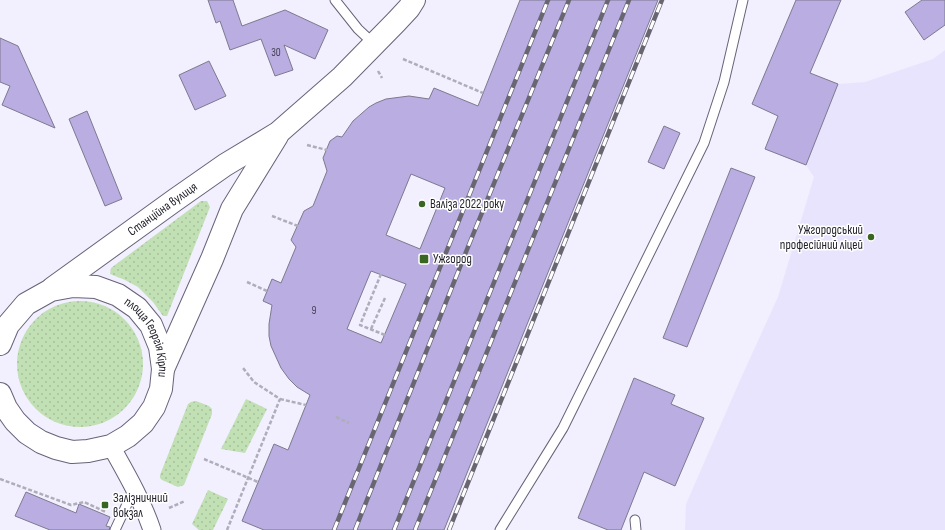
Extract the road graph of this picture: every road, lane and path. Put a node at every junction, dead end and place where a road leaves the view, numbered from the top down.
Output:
1 (335, 0) edge
2 (414, 0) edge
3 (743, 0) edge
4 (374, 44) junction
5 (403, 58) dead end
6 (483, 93) dead end
7 (278, 133) junction
8 (307, 145) dead end
9 (327, 150) dead end
10 (272, 216) dead end
11 (298, 226) dead end
12 (381, 274) dead end
13 (247, 282) dead end
14 (51, 290) junction
15 (267, 291) dead end
16 (385, 298) dead end
17 (371, 329) junction
18 (3, 333) edge
19 (385, 335) dead end
20 (243, 368) dead end
21 (163, 370) junction
22 (280, 399) junction
23 (2, 403) edge
24 (306, 405) dead end
25 (336, 417) dead end
26 (349, 423) dead end
27 (111, 446) junction
28 (204, 459) dead end
29 (248, 477) junction
30 (0, 478) edge
31 (258, 482) dead end
32 (134, 489) junction
33 (185, 502) dead end
34 (169, 508) dead end
35 (121, 518) junction
36 (635, 520) dead end
37 (115, 530) edge
38 (152, 530) edge
39 (227, 530) edge
40 (500, 530) edge
41 (636, 530) edge

1 - 4 lane
2 - 4 main road, Станційна вулиця
3 - 40 lane
4 - 7 main road, Станційна вулиця
5 - 6 path
7 - 14 main road, Станційна вулиця
7 - 21 main road, Станційна вулиця
8 - 9 path
10 - 11 path
12 - 17 path
13 - 15 path
14 - 18 main road, площа Георгія Кірпи
14 - 21 main road, площа Георгія Кірпи
16 - 17 path
17 - 19 path
20 - 22 path
21 - 27 main road, площа Георгія Кірпи
22 - 24 path
22 - 29 path
23 - 27 main road, площа Георгія Кірпи
25 - 26 path
27 - 32 street
28 - 29 path
29 - 31 path
29 - 39 path
30 - 35 path
32 - 35 lane
32 - 38 street
33 - 34 path
35 - 37 lane
36 - 41 lane

